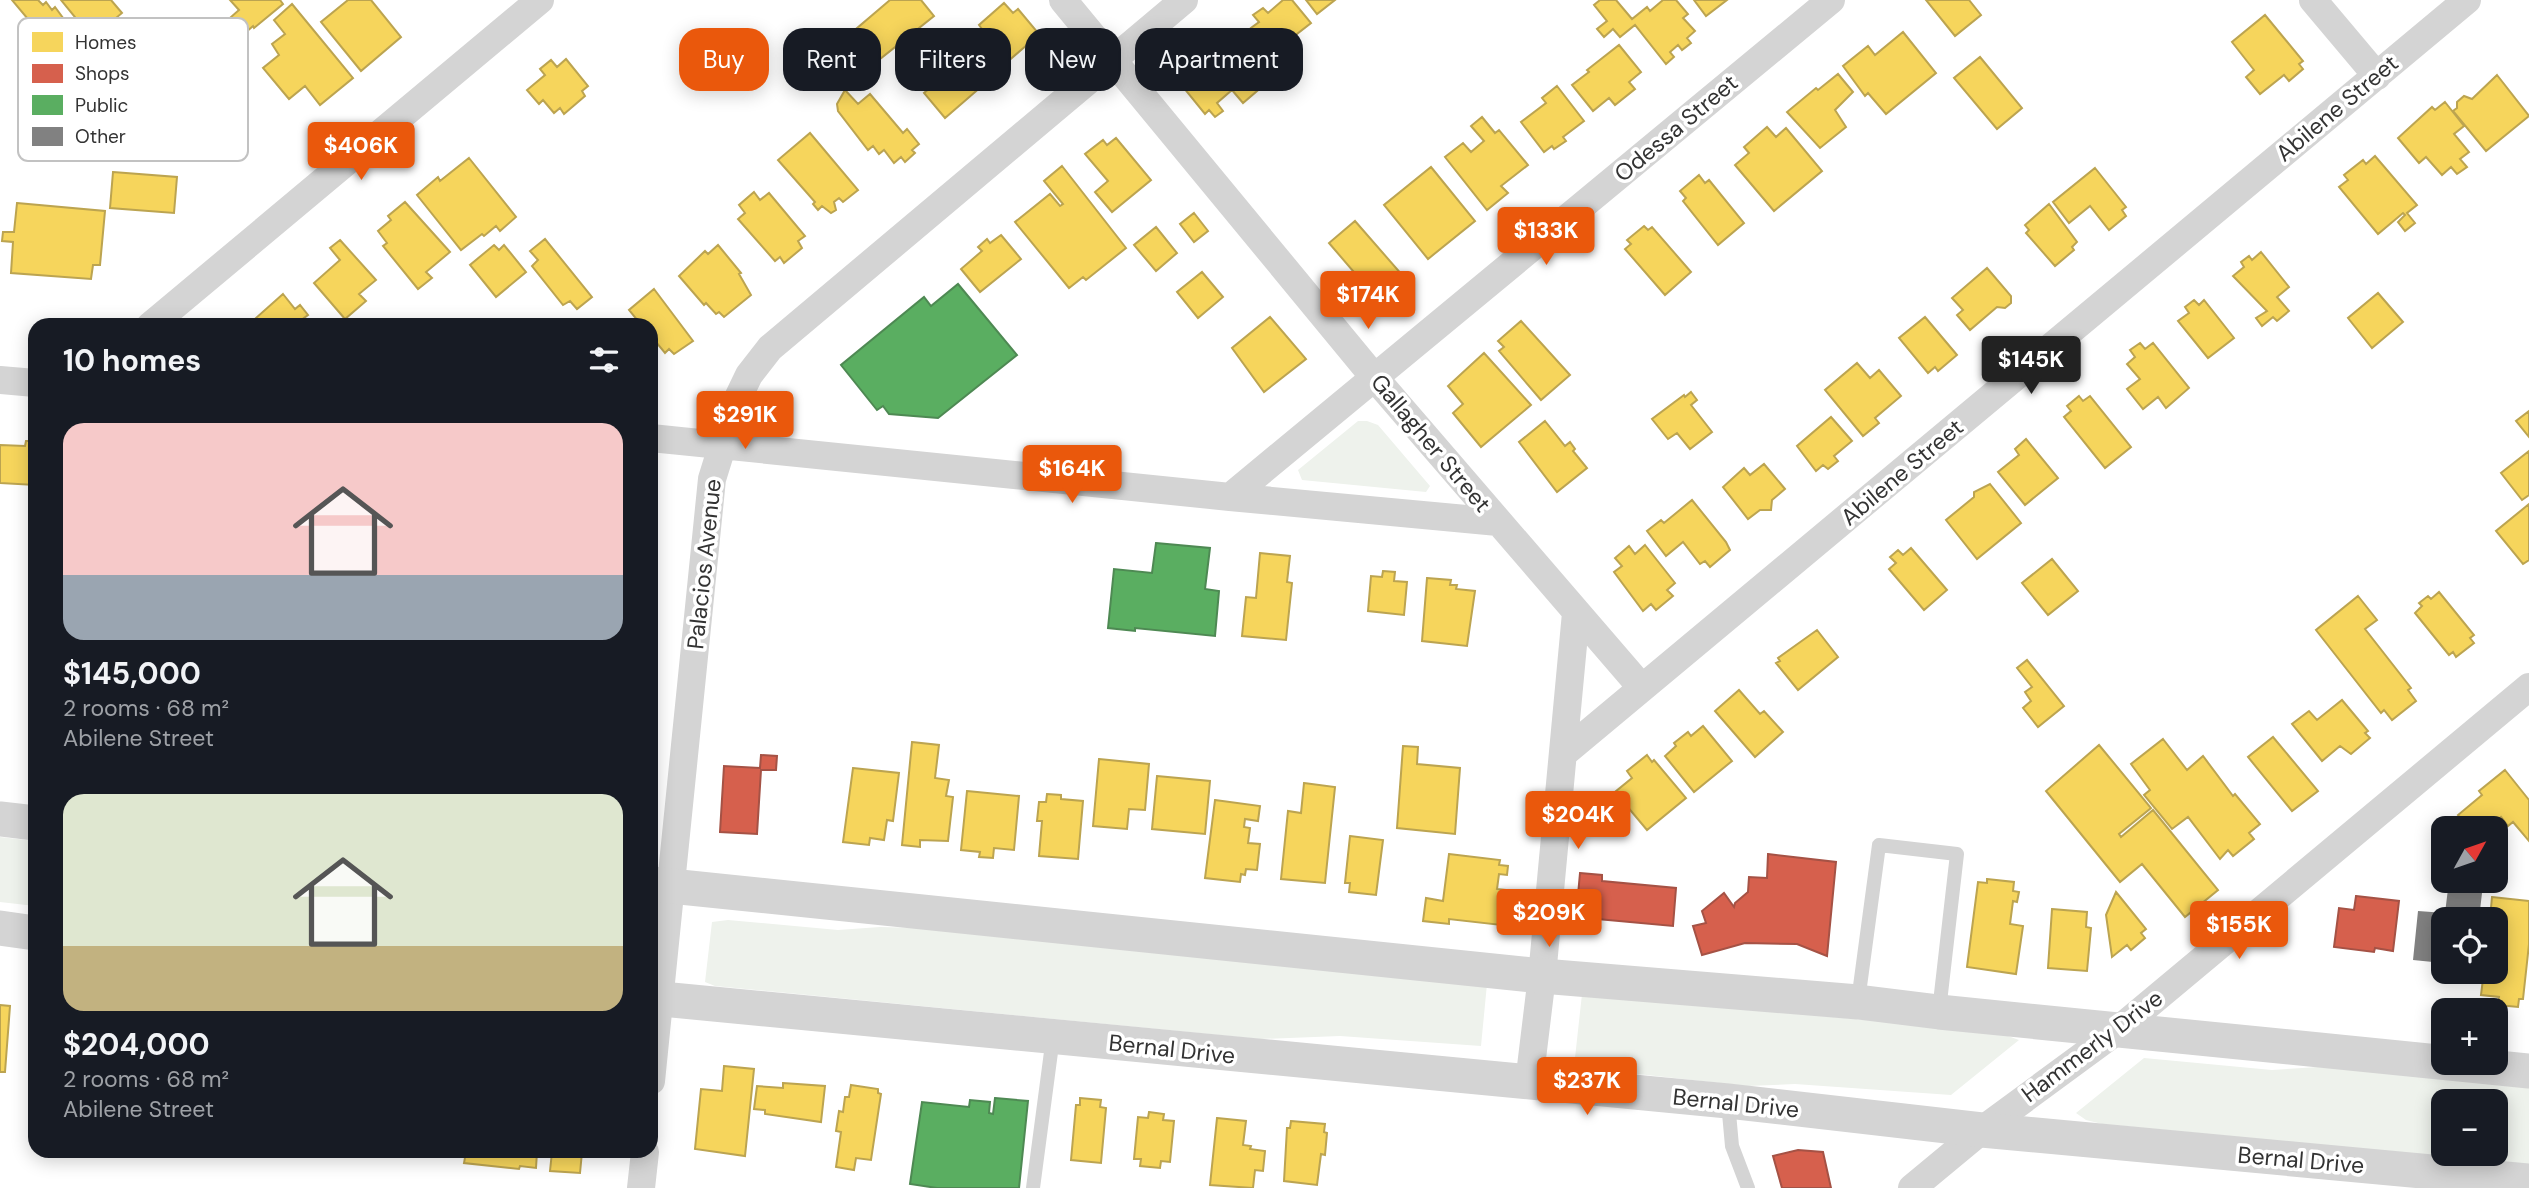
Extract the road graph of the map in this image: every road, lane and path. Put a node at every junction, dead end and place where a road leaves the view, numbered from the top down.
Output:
1 (540, 0) edge
2 (1063, 0) edge
3 (1184, 0) edge
4 (1831, 0) edge
5 (2312, 0) edge
6 (2466, 0) edge
7 (1086, 28) edge
8 (1121, 52) edge
9 (1121, 71) edge
10 (2377, 76) junction
11 (1075, 91) edge
12 (160, 318) edge
13 (1374, 377) junction
14 (0, 380) edge
15 (28, 382) edge
16 (658, 439) edge
17 (722, 444) junction
18 (1230, 497) junction
19 (1498, 522) junction
20 (1576, 613) junction
21 (2529, 687) edge
22 (1642, 688) junction
23 (1563, 754) junction
24 (0, 819) edge
25 (28, 821) edge
26 (660, 885) edge
27 (0, 928) edge
28 (658, 931) edge
29 (28, 932) edge
30 (1542, 976) junction
31 (658, 999) edge
32 (1858, 1002) junction
33 (1938, 1012) junction
34 (2118, 1030) junction
35 (1053, 1037) junction
36 (2529, 1071) edge
37 (1529, 1083) junction
38 (1728, 1101) junction
39 (1982, 1130) junction
40 (644, 1158) edge
41 (2529, 1181) edge
42 (641, 1188) edge
43 (1033, 1188) edge
44 (1748, 1188) edge
45 (1912, 1188) edge

1 - 12 street
2 - 7 street, Gallagher Street
3 - 8 street, Palacios Avenue
4 - 13 street, Odessa Street
5 - 10 street
6 - 10 street, Abilene Street
9 - 13 street, Gallagher Street
10 - 22 street, Abilene Street
11 - 17 street, Palacios Avenue
13 - 18 street, Odessa Street
13 - 19 street, Gallagher Street
14 - 15 street
16 - 17 street
17 - 18 street
17 - 26 street, Palacios Avenue
18 - 19 street
19 - 20 street, Gallagher Street
20 - 22 street, Gallagher Street
20 - 23 street
21 - 34 street, Hammerly Drive
22 - 23 street, Abilene Street
23 - 30 street
24 - 25 street
26 - 28 street, Palacios Avenue
26 - 30 street
27 - 29 street
30 - 32 street
30 - 37 street
31 - 35 street, Bernal Drive
32 - 33 street
32 - 33 lane
33 - 34 street
34 - 36 street
34 - 39 street, Hammerly Drive
35 - 37 street, Bernal Drive
35 - 43 lane
37 - 38 street, Bernal Drive
38 - 39 street, Bernal Drive
38 - 44 lane
39 - 41 street, Bernal Drive
39 - 45 street, Hammerly Drive
40 - 42 street

